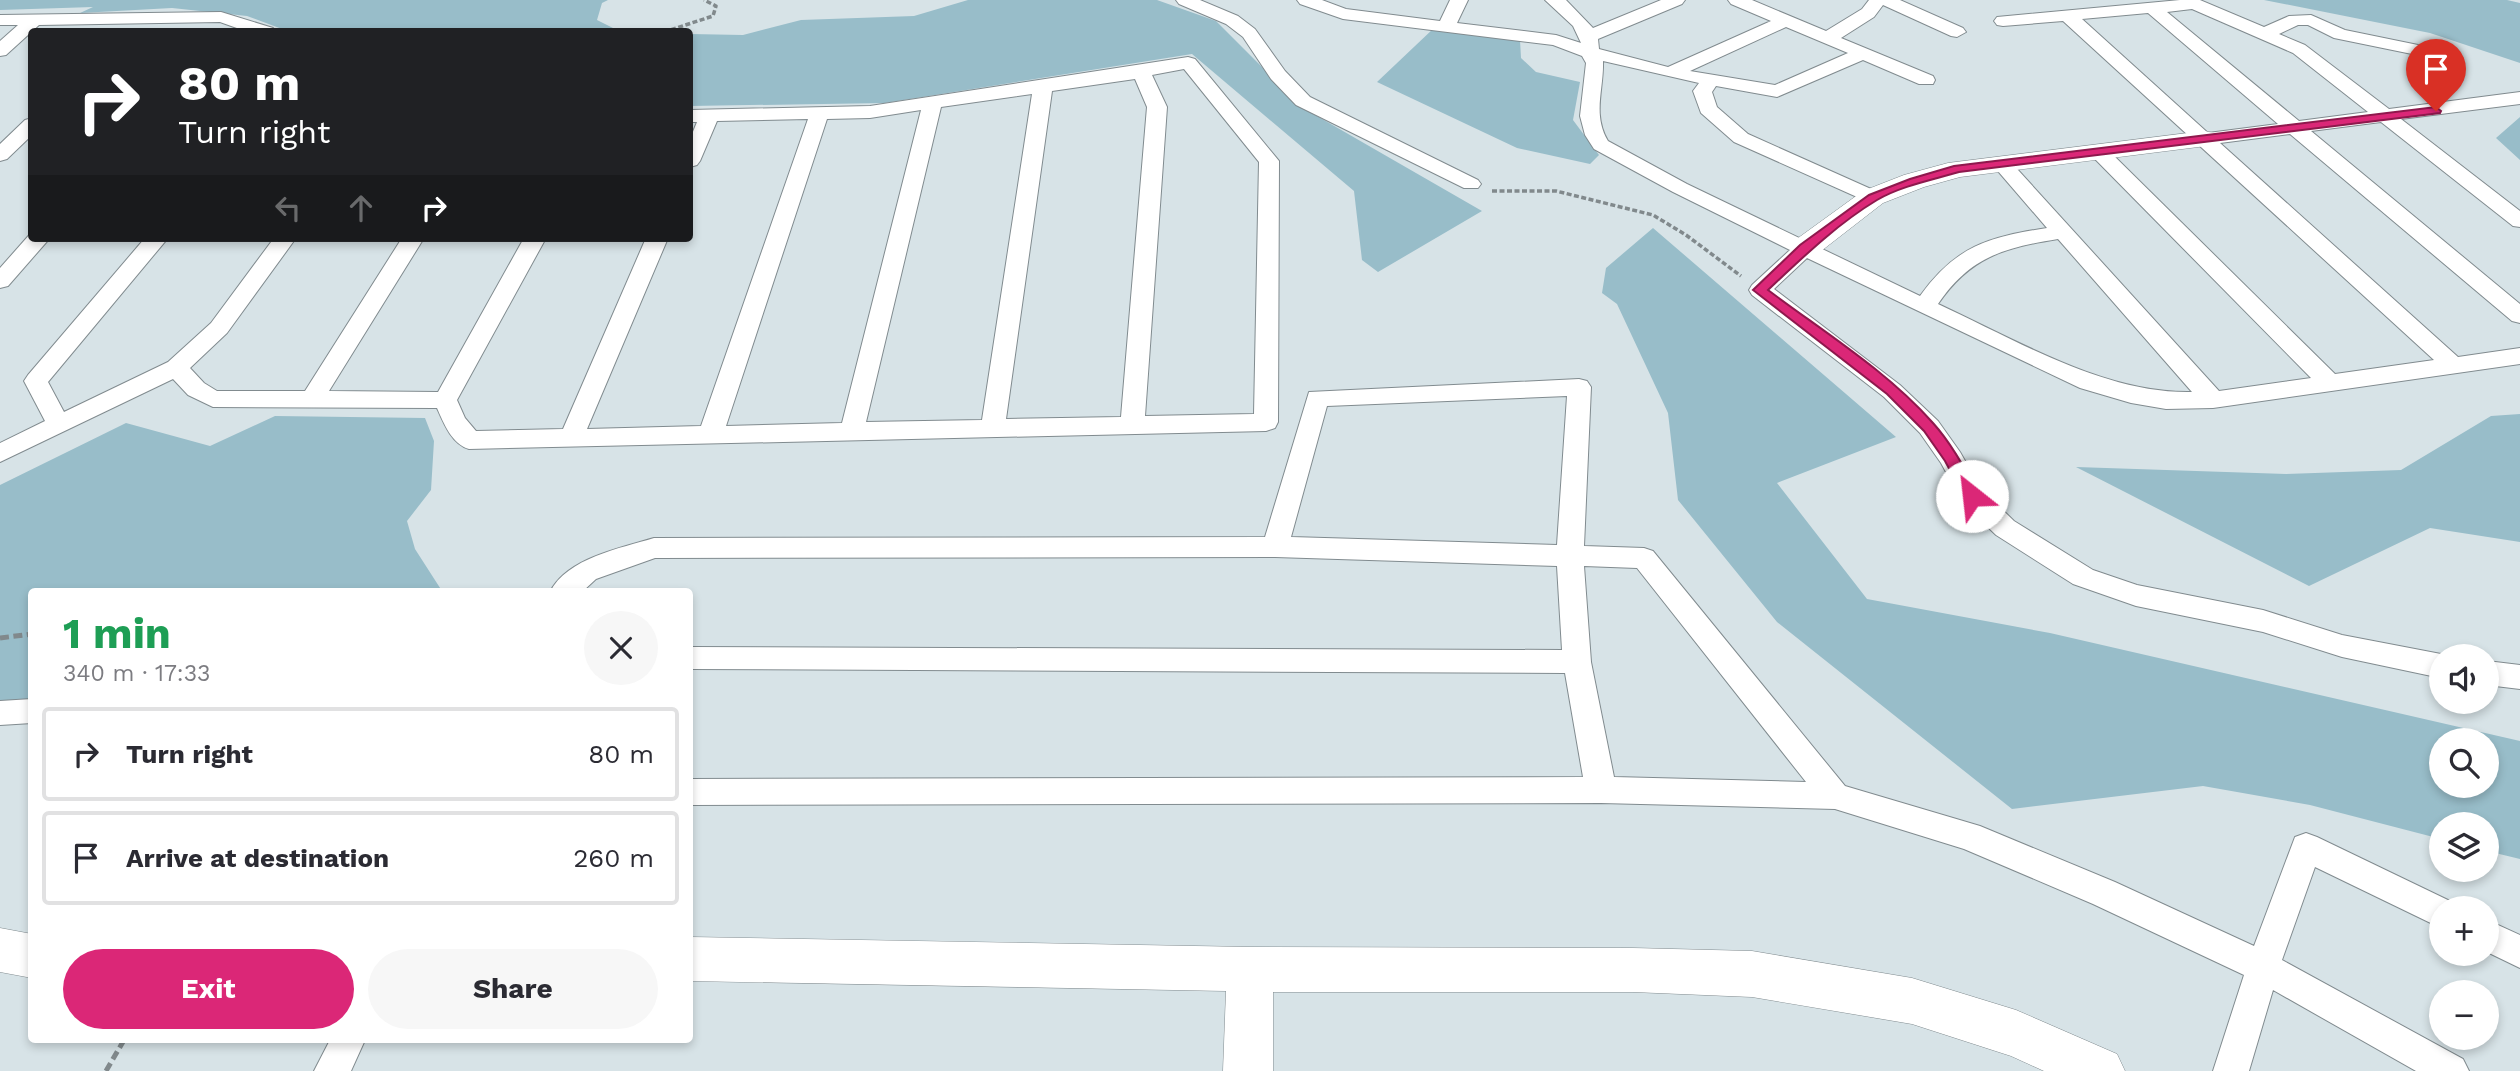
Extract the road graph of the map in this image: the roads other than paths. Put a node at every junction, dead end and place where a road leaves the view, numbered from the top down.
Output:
1 (1185, 0) edge
2 (1306, 0) edge
3 (1459, 0) edge
4 (1554, 0) edge
5 (1676, 0) edge
6 (1878, 0) edge
7 (1886, 0) edge
8 (1742, 1) edge
9 (2108, 6) edge
10 (1348, 7) edge
11 (2152, 8) junction
12 (2067, 15) junction
13 (35, 19) junction
14 (0, 20) edge
15 (1786, 21) junction
16 (2003, 21) dead end
17 (131, 25) edge
18 (231, 26) edge
19 (1446, 27) junction
20 (1957, 32) dead end
21 (2264, 34) junction
22 (1828, 38) junction
23 (1588, 44) junction
24 (2413, 49) dead end
25 (0, 51) edge
26 (1864, 54) junction
27 (1142, 72) junction
28 (1670, 73) junction
29 (1712, 80) junction
30 (1926, 80) dead end
31 (1043, 85) junction
32 (2520, 98) edge
33 (932, 103) junction
34 (819, 115) junction
35 (699, 116) edge
36 (2386, 117) junction
37 (28, 128) edge
38 (2296, 128) junction
39 (2203, 139) junction
40 (693, 147) edge
41 (2098, 152) junction
42 (0, 155) edge
43 (2001, 163) junction
44 (1471, 184) road end
45 (1873, 197) junction
46 (2520, 220) edge
47 (2063, 232) junction
48 (35, 242) edge
49 (154, 242) edge
50 (282, 242) edge
51 (411, 242) edge
52 (533, 242) edge
53 (655, 242) edge
54 (1805, 248) junction
55 (0, 281) edge
56 (1924, 307) junction
57 (2520, 316) edge
58 (2520, 356) edge
59 (2454, 366) junction
60 (176, 368) junction
61 (2330, 383) junction
62 (313, 400) junction
63 (445, 400) junction
64 (2213, 400) junction
65 (59, 425) junction
66 (1132, 425) junction
67 (993, 428) junction
68 (852, 431) junction
69 (711, 434) junction
70 (572, 438) junction
71 (0, 453) edge
72 (1275, 547) junction
73 (1570, 554) junction
74 (568, 588) edge
75 (693, 658) edge
76 (1577, 662) junction
77 (2429, 664) edge
78 (2499, 674) edge
79 (2520, 677) edge
80 (28, 711) edge
81 (0, 713) edge
82 (1601, 790) junction
83 (693, 792) edge
84 (1835, 796) junction
85 (2429, 907) edge
86 (2499, 941) edge
87 (0, 950) edge
88 (2520, 952) edge
89 (28, 955) edge
90 (693, 959) edge
91 (2263, 967) junction
92 (1250, 969) junction
93 (346, 1043) edge
94 (332, 1071) edge
95 (1248, 1071) edge
96 (2100, 1071) edge
97 (2231, 1071) edge
98 (2451, 1071) edge

1 - 44 street
2 - 10 street
3 - 19 street
4 - 23 street
5 - 23 street
6 - 22 street
7 - 20 street
8 - 15 street
9 - 11 street
9 - 12 street
10 - 19 street
11 - 21 street
11 - 38 street
12 - 16 street
12 - 39 street
13 - 14 street
13 - 17 street
13 - 25 street
15 - 22 street
15 - 28 street
17 - 18 street
19 - 23 street
21 - 24 street
21 - 36 street
22 - 26 street
23 - 28 street
23 - 54 street
26 - 29 street
26 - 30 street
27 - 31 street
27 - 66 street
27 - 66 street
28 - 29 street
29 - 45 street
31 - 33 street
31 - 67 street
32 - 36 street
33 - 34 street
33 - 68 street
34 - 35 street
34 - 69 street
35 - 40 street
36 - 38 street
36 - 46 street
37 - 42 street
38 - 39 street
38 - 57 street
39 - 41 street
39 - 59 street
41 - 43 street
41 - 61 street
43 - 45 street
43 - 47 street
45 - 54 street
47 - 56 street
47 - 64 street
48 - 55 street
49 - 65 street
50 - 60 street
51 - 62 street
52 - 63 street
53 - 70 street
54 - 56 street
54 - 77 street
56 - 64 street
58 - 59 street
59 - 61 street
60 - 62 street
60 - 65 street
61 - 64 street
62 - 63 street
63 - 70 street
65 - 71 street
66 - 67 street
67 - 68 street
68 - 69 street
69 - 70 street
72 - 73 street
72 - 73 street
72 - 74 street
73 - 76 street
73 - 84 street
75 - 76 street
76 - 82 street
78 - 79 street
80 - 81 street
82 - 83 street
82 - 84 street
84 - 91 street
85 - 91 street
86 - 88 street
87 - 89 street
90 - 92 street
91 - 97 street
91 - 98 street
92 - 95 street
92 - 96 street
93 - 94 street

